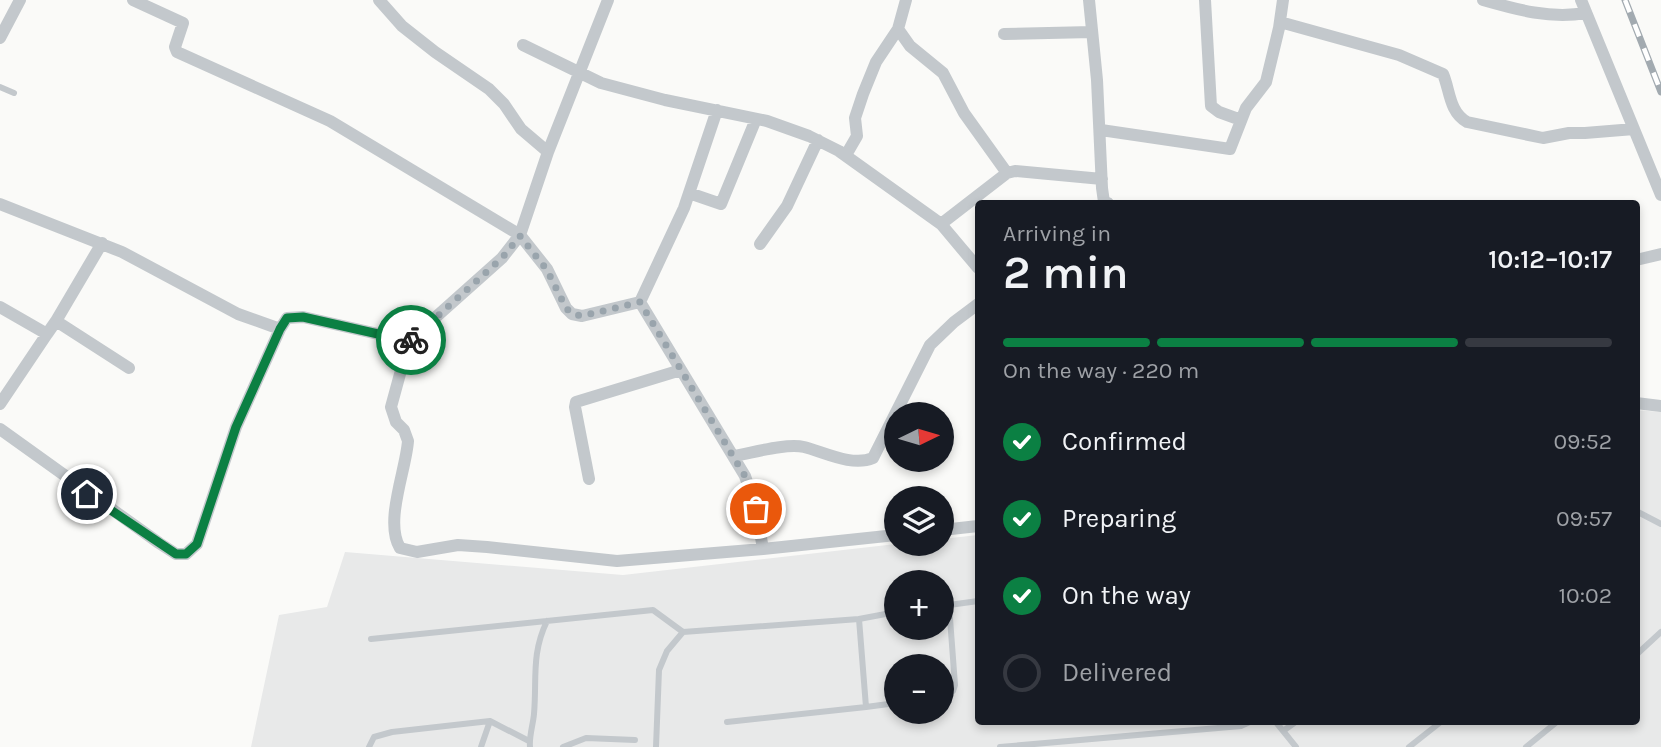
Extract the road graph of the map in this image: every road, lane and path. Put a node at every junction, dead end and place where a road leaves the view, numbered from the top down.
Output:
1 (20, 0) edge
2 (133, 0) edge
3 (379, 0) edge
4 (608, 0) edge
5 (906, 0) edge
6 (1089, 0) edge
7 (1205, 0) edge
8 (1283, 0) edge
9 (1483, 0) edge
10 (1583, 6) edge
11 (4, 20) edge
12 (1280, 22) junction
13 (898, 29) junction
14 (1092, 32) junction
15 (1003, 34) dead end
16 (0, 38) edge
17 (523, 45) dead end
18 (580, 74) junction
19 (0, 87) edge
20 (13, 93) dead end
21 (717, 110) junction
22 (756, 119) junction
23 (1241, 120) junction
24 (1634, 129) junction
25 (1101, 130) junction
26 (818, 140) junction
27 (548, 152) junction
28 (846, 155) junction
29 (1007, 173) junction
30 (1102, 179) junction
31 (690, 193) junction
32 (1661, 195) edge
33 (1105, 200) edge
34 (0, 204) edge
35 (941, 224) junction
36 (520, 236) junction
37 (102, 243) junction
38 (760, 244) dead end
39 (1661, 254) edge
40 (1640, 259) edge
41 (975, 264) edge
42 (640, 302) junction
43 (975, 306) edge
44 (0, 307) edge
45 (56, 321) junction
46 (280, 329) junction
47 (47, 334) junction
48 (409, 341) junction
49 (129, 368) dead end
50 (681, 370) junction
51 (1640, 403) edge
52 (0, 404) edge
53 (1661, 406) edge
54 (0, 429) edge
55 (733, 456) junction
56 (589, 480) dead end
57 (1640, 513) edge
58 (1661, 524) edge
59 (975, 526) edge
60 (954, 529) edge
61 (884, 536) edge
62 (763, 550) junction
63 (975, 601) edge
64 (954, 605) edge
65 (884, 614) edge
66 (859, 619) junction
67 (547, 621) junction
68 (683, 632) junction
69 (1661, 632) edge
70 (371, 639) dead end
71 (1640, 651) edge
72 (884, 705) edge
73 (866, 707) junction
74 (490, 721) junction
75 (727, 722) dead end
76 (1243, 725) edge
77 (1278, 725) edge
78 (1291, 725) edge
79 (1437, 725) edge
80 (1553, 725) edge
81 (1283, 731) junction
82 (635, 740) dead end
83 (529, 744) edge
84 (369, 747) edge
85 (481, 747) edge
86 (563, 747) edge
87 (656, 747) edge
88 (1000, 747) edge
89 (1296, 747) edge
90 (1409, 747) edge
91 (1526, 747) edge

1 - 11 street
2 - 36 street
3 - 27 street
4 - 18 street
5 - 13 street
6 - 14 street
7 - 23 street
8 - 12 street
9 - 10 street
10 - 24 street
11 - 16 street
12 - 23 street
12 - 24 street
13 - 28 street
13 - 29 street
14 - 15 street
14 - 25 street
17 - 18 street
18 - 21 street
18 - 27 street
19 - 20 lane
21 - 22 street
21 - 31 street
22 - 26 street
22 - 31 street
23 - 25 street
24 - 32 street
25 - 30 street
26 - 28 street
26 - 38 street
27 - 36 street
28 - 35 street
29 - 30 street
29 - 35 street
30 - 33 street
31 - 42 street
34 - 37 street
35 - 41 street
36 - 42 street
36 - 48 street
37 - 45 street
37 - 46 street
39 - 40 street
42 - 50 street
43 - 55 street
44 - 47 street
45 - 47 street
45 - 49 street
46 - 48 street
46 - 54 street
47 - 52 street
48 - 62 street
50 - 55 street
50 - 56 street
51 - 53 street
55 - 62 street
57 - 58 lane
59 - 60 street
61 - 62 street
63 - 64 lane
65 - 66 lane
66 - 68 lane
66 - 73 lane
67 - 68 lane
67 - 70 lane
67 - 83 lane
68 - 87 lane
69 - 71 lane
72 - 73 lane
73 - 75 lane
74 - 83 lane
74 - 84 lane
74 - 85 lane
76 - 88 lane
77 - 81 lane
78 - 81 lane
79 - 90 lane
80 - 91 lane
81 - 89 lane
82 - 86 lane

